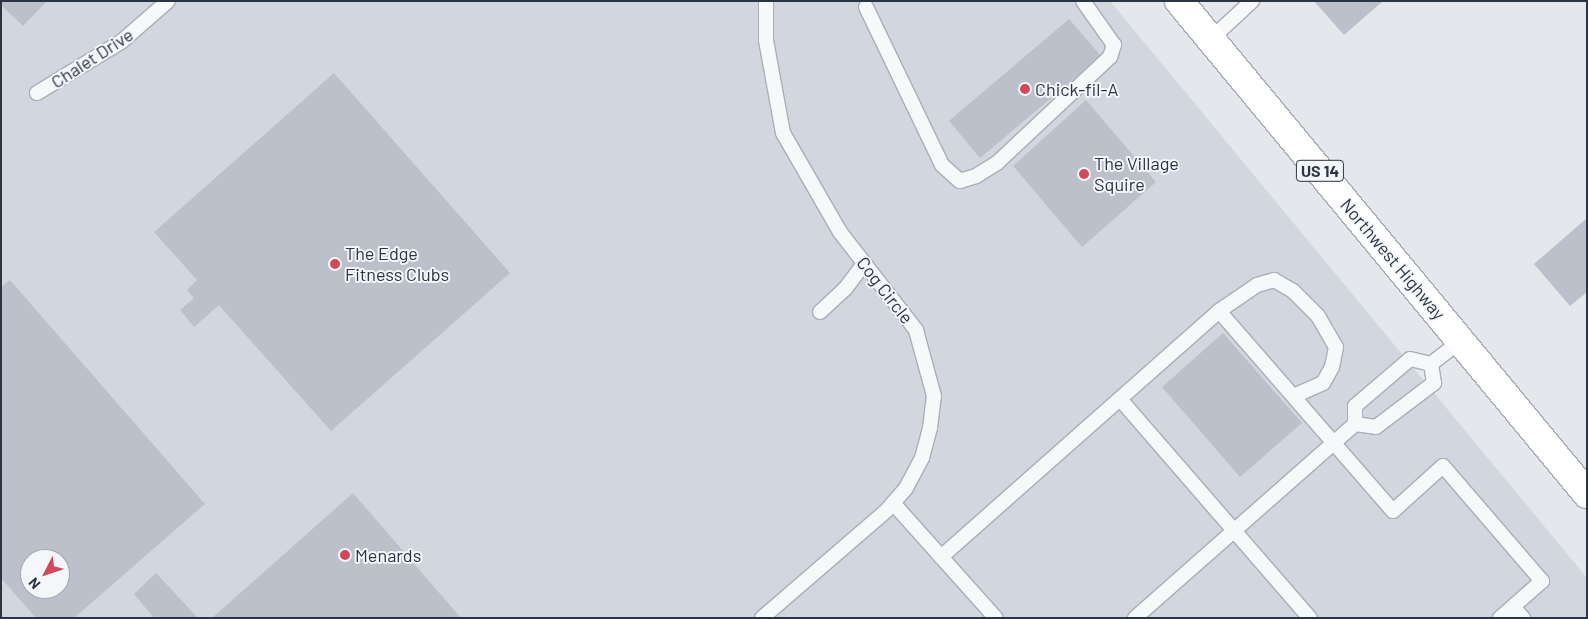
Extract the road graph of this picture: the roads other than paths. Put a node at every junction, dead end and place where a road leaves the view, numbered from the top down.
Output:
1 (168, 1) edge
2 (766, 1) edge
3 (1083, 1) edge
4 (1180, 1) edge
5 (1252, 1) edge
6 (866, 7) dead end
7 (1211, 40) junction
8 (36, 93) dead end
9 (864, 264) junction
10 (1219, 311) junction
11 (820, 312) dead end
12 (1460, 341) junction
13 (1431, 364) junction
14 (1294, 396) junction
15 (1120, 399) junction
16 (1355, 424) junction
17 (1335, 442) junction
18 (1587, 494) edge
19 (893, 503) junction
20 (1234, 531) junction
21 (940, 557) junction
22 (1513, 607) junction
23 (1140, 616) edge
24 (762, 618) edge
25 (996, 618) edge
26 (1310, 618) edge
27 (1500, 618) edge
28 (1523, 618) edge

1 - 8 lane, Chalet Drive
2 - 9 lane, Cog Circle
3 - 6 lane
4 - 7 main road, Northwest Highway / US 14
5 - 7 lane
7 - 12 main road, Northwest Highway / US 14
9 - 11 lane
9 - 19 lane, Cog Circle
10 - 14 lane
10 - 14 lane
10 - 15 lane
12 - 13 lane
12 - 18 main road, Northwest Highway / US 14
13 - 16 lane
13 - 16 lane
14 - 17 lane
15 - 20 lane
15 - 21 lane
16 - 17 lane
17 - 20 lane
17 - 22 lane
19 - 21 lane
19 - 24 lane, Cog Circle
20 - 23 lane
20 - 26 lane
21 - 25 lane
22 - 27 lane
22 - 28 lane

